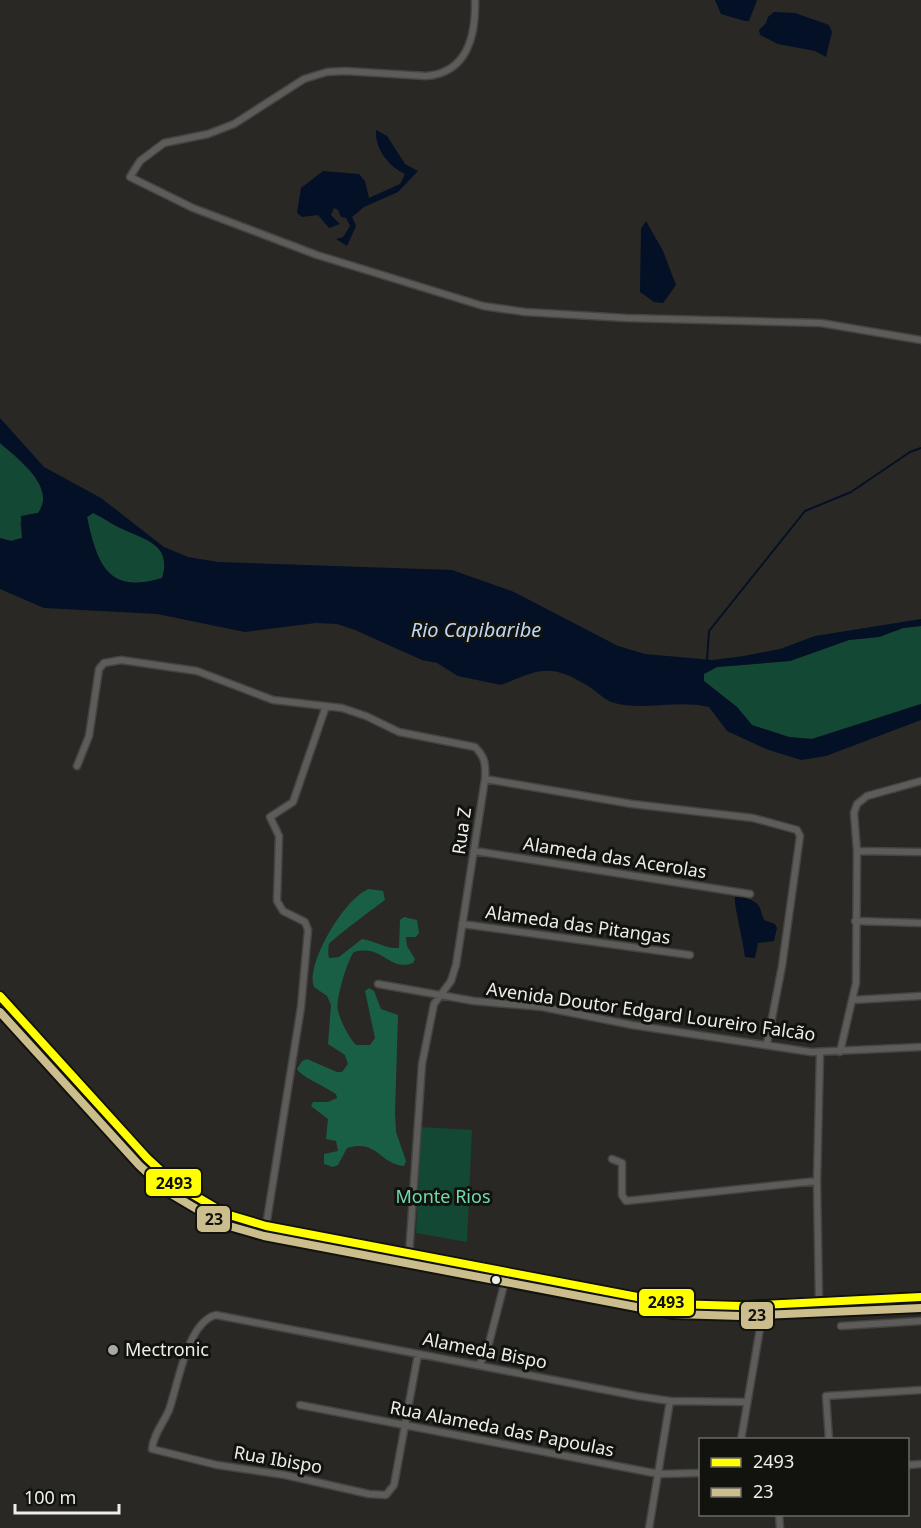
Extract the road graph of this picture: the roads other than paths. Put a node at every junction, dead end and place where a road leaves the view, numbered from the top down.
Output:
1 (475, 0) edge
2 (921, 340) edge
3 (326, 706) junction
4 (77, 766) dead end
5 (485, 779) junction
6 (921, 781) edge
7 (475, 851) junction
8 (857, 851) junction
9 (921, 852) edge
10 (750, 894) dead end
11 (855, 921) junction
12 (921, 923) edge
13 (462, 924) junction
14 (690, 955) dead end
15 (378, 984) dead end
16 (439, 994) junction
17 (0, 996) edge
18 (921, 996) edge
19 (852, 1000) junction
20 (767, 1044) junction
21 (921, 1047) edge
22 (820, 1052) junction
23 (840, 1052) junction
24 (612, 1159) dead end
25 (817, 1181) junction
26 (266, 1226) junction
27 (410, 1255) junction
28 (507, 1274) junction
29 (921, 1297) edge
30 (819, 1302) junction
31 (764, 1305) junction
32 (921, 1321) edge
33 (841, 1326) dead end
34 (418, 1354) junction
35 (479, 1365) junction
36 (921, 1390) edge
37 (670, 1401) junction
38 (746, 1402) junction
39 (300, 1406) dead end
40 (404, 1425) junction
41 (741, 1438) edge
42 (829, 1438) edge
43 (160, 1452) joint
44 (699, 1473) edge
45 (659, 1474) junction
46 (650, 1528) edge

1 - 2 street
3 - 4 street
3 - 5 street, Rua Z
3 - 26 street
5 - 7 street, Rua Z
5 - 20 street
6 - 8 street
7 - 10 street, Alameda das Acerolas
7 - 13 street, Rua Z
8 - 9 street
8 - 11 street
11 - 12 street
11 - 19 street
13 - 14 street, Alameda das Pitangas
13 - 16 street, Rua Z
15 - 16 street, Avenida Doutor Edgard Loureiro Falcão
16 - 20 street, Avenida Doutor Edgard Loureiro Falcão
16 - 27 street, Rua Z
17 - 26 main road
18 - 19 street
19 - 23 street
20 - 22 street, Avenida Doutor Edgard Loureiro Falcão
21 - 23 street, Avenida Doutor Edgard Loureiro Falcão
22 - 23 street, Avenida Doutor Edgard Loureiro Falcão
22 - 25 street
24 - 25 street
25 - 30 street
26 - 27 main road
27 - 28 main road
28 - 31 main road
28 - 35 street
29 - 30 main road
30 - 31 main road
31 - 38 street
32 - 33 street
34 - 35 street, Alameda Bispo
34 - 40 street
34 - 43 street, Alameda Bispo
35 - 37 street, Alameda Bispo
36 - 42 street
37 - 38 street, Alameda Bispo
37 - 45 street
38 - 41 street
39 - 40 street, Rua Alameda das Papoulas
40 - 43 street, Rua Ibispo
40 - 45 street, Rua Alameda das Papoulas
44 - 45 street, Rua Alameda das Papoulas
45 - 46 street

